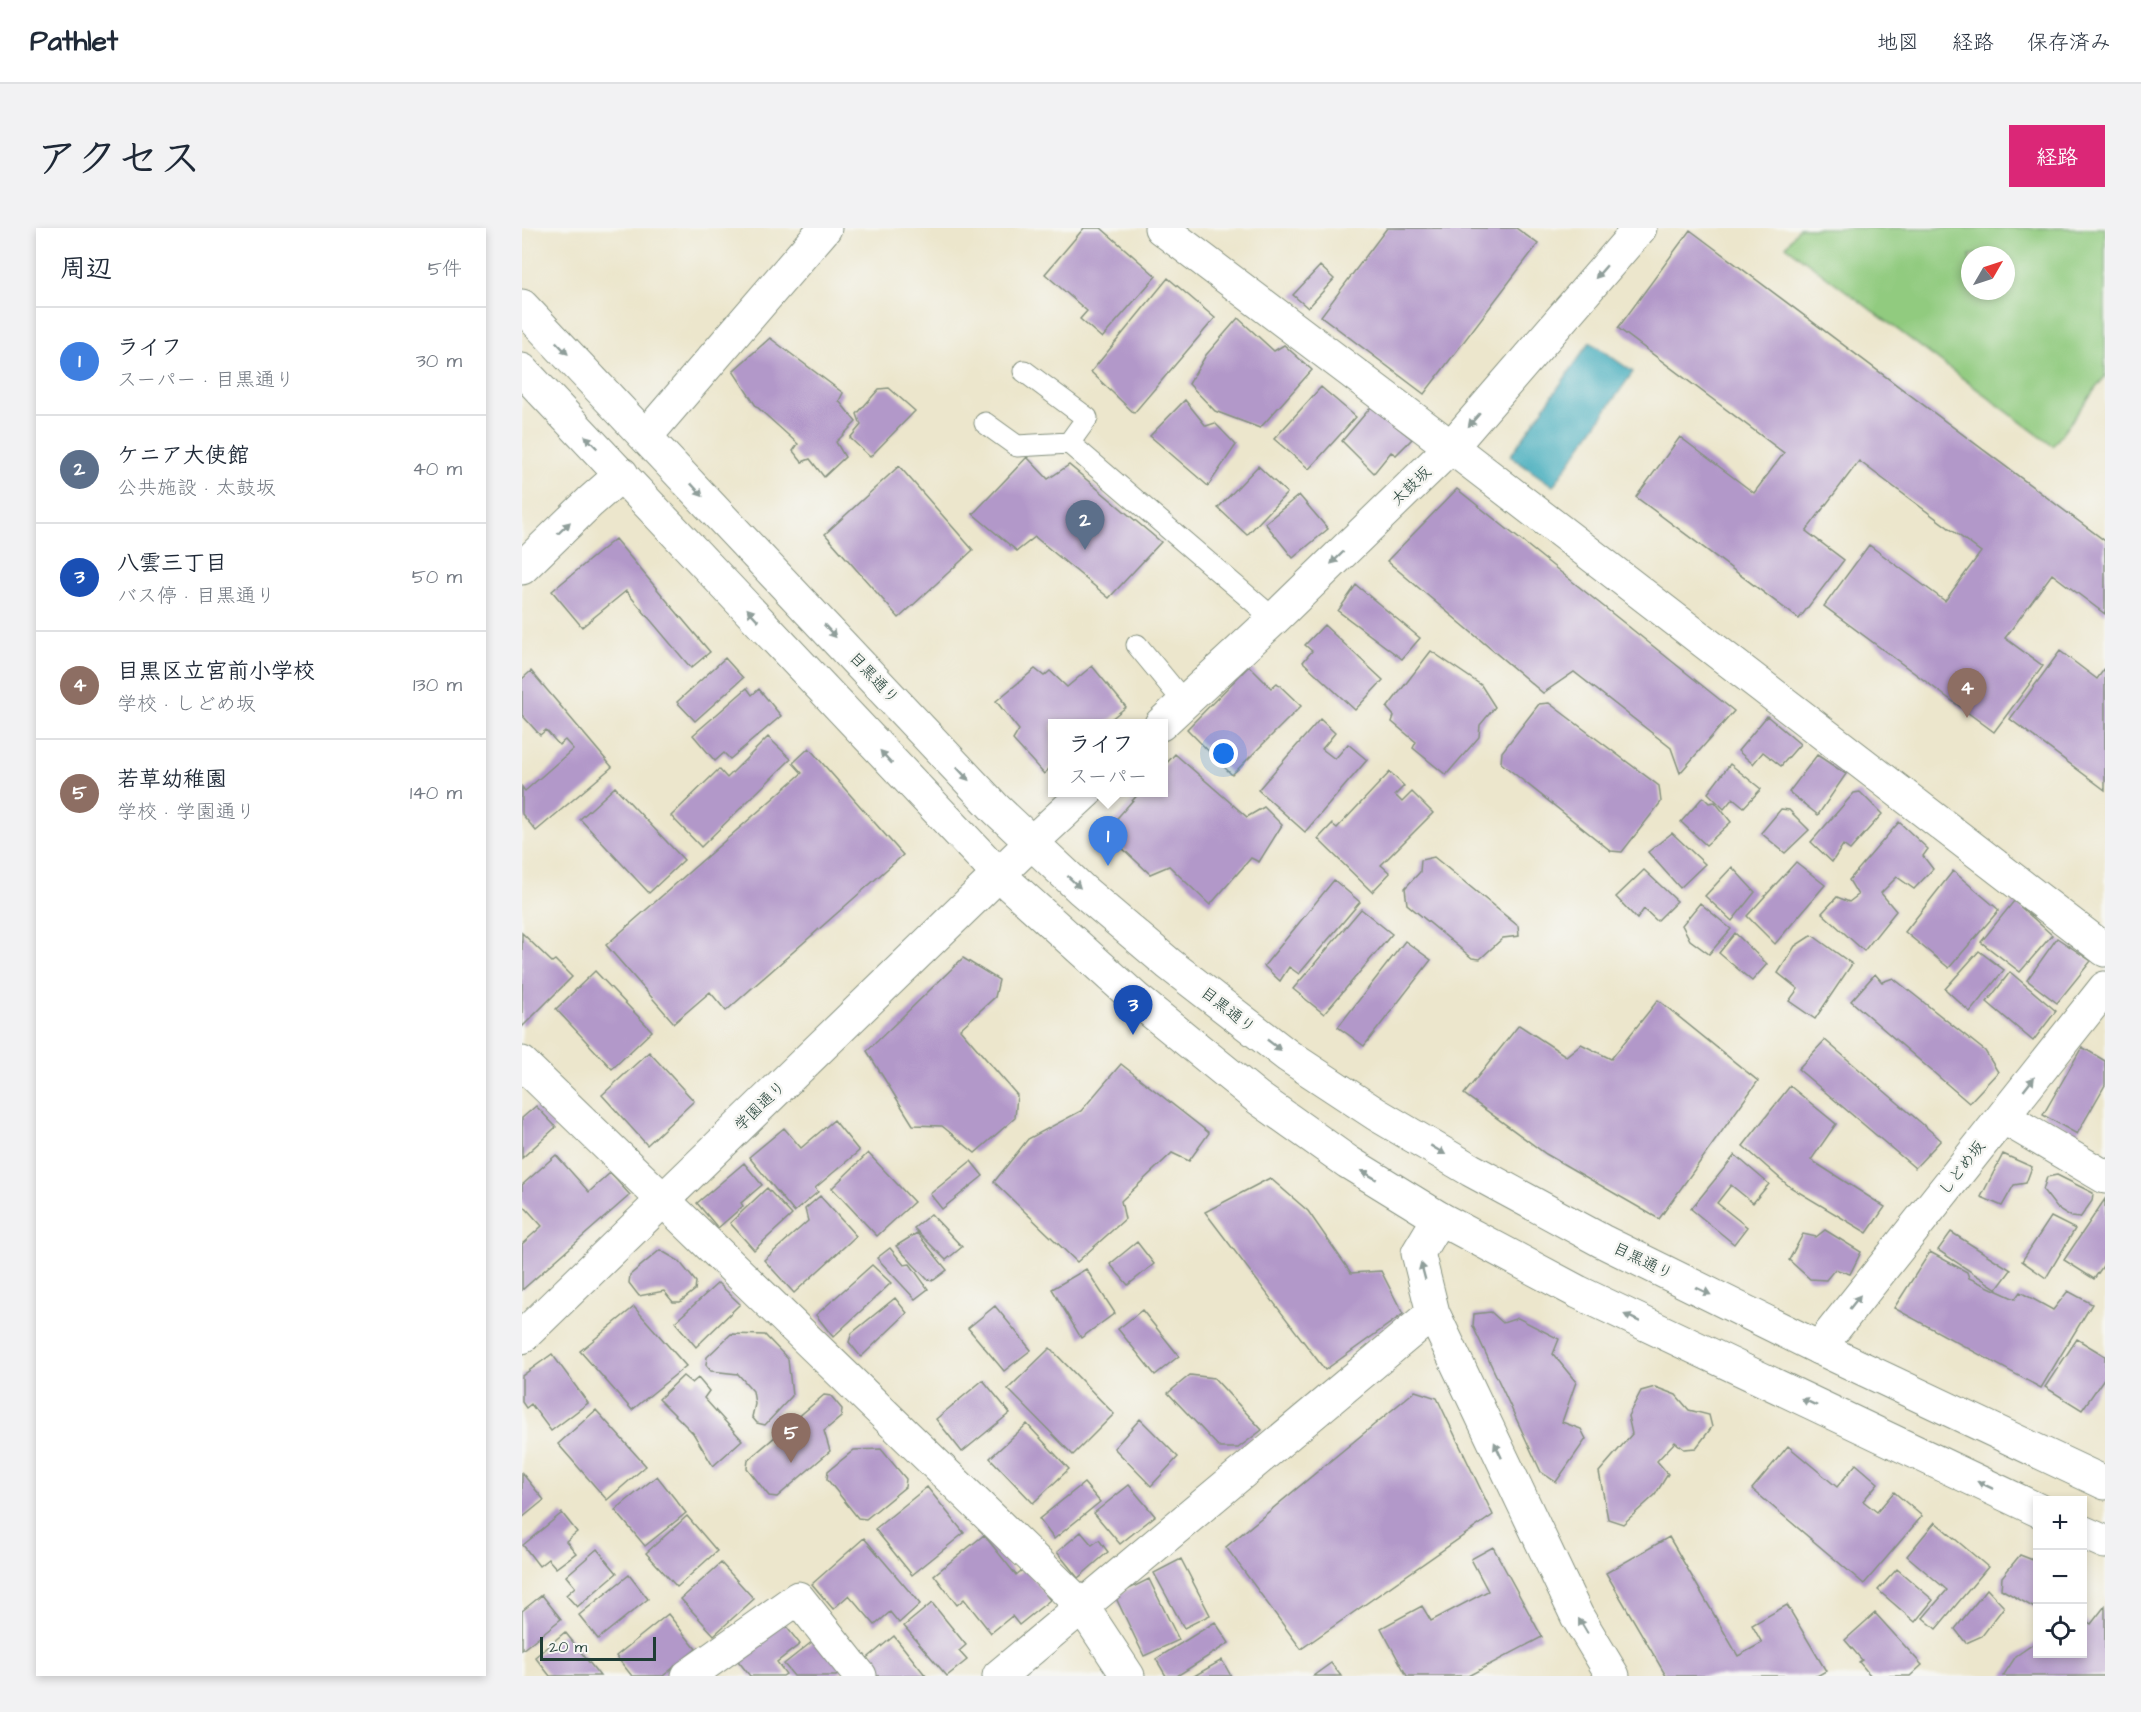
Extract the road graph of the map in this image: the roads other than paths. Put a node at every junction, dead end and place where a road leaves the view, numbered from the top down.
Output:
1 (825, 228) edge
2 (1161, 228) edge
3 (1640, 228) edge
4 (522, 306) edge
5 (522, 370) edge
6 (1024, 371) dead end
7 (985, 423) dead end
8 (646, 436) junction
9 (1069, 443) junction
10 (1451, 447) junction
11 (622, 474) junction
12 (522, 568) edge
13 (1274, 619) junction
14 (1137, 645) dead end
15 (1172, 713) edge
16 (1081, 797) edge
17 (1031, 843) junction
18 (999, 875) junction
19 (2105, 950) edge
20 (2105, 988) edge
21 (522, 1063) edge
22 (2003, 1117) junction
23 (2105, 1177) edge
24 (664, 1200) junction
25 (1439, 1218) junction
26 (1434, 1313) junction
27 (522, 1337) edge
28 (1819, 1348) junction
29 (2105, 1483) edge
30 (2033, 1508) edge
31 (2087, 1534) edge
32 (2105, 1542) edge
33 (1082, 1606) junction
34 (688, 1676) edge
35 (860, 1676) edge
36 (999, 1676) edge
37 (1128, 1676) edge
38 (1613, 1676) edge

1 - 8 street
2 - 10 street
3 -> 10 street, 太鼓坂
4 -> 8 street, 目黒通り
11 -> 5 street
6 - 9 lane
7 - 9 lane
8 -> 17 street, 目黒通り
9 - 13 lane
10 -> 13 street, 太鼓坂
10 - 19 street
12 -> 11 street
18 -> 11 street
13 - 15 street, 太鼓坂
14 - 15 lane
16 - 17 street
17 - 18 street, 学園通り
17 -> 28 street, 目黒通り
18 - 24 street, 学園通り
25 -> 18 street
22 -> 20 street, しどめ坂
21 - 24 street
22 - 23 street
28 -> 22 street, しどめ坂
24 - 27 street, 学園通り
24 - 33 street
26 -> 25 street
30 -> 25 street
26 - 33 street
38 -> 26 street
28 - 29 street, 目黒通り
31 - 32 street
33 - 36 street
33 - 37 street
34 - 35 street

